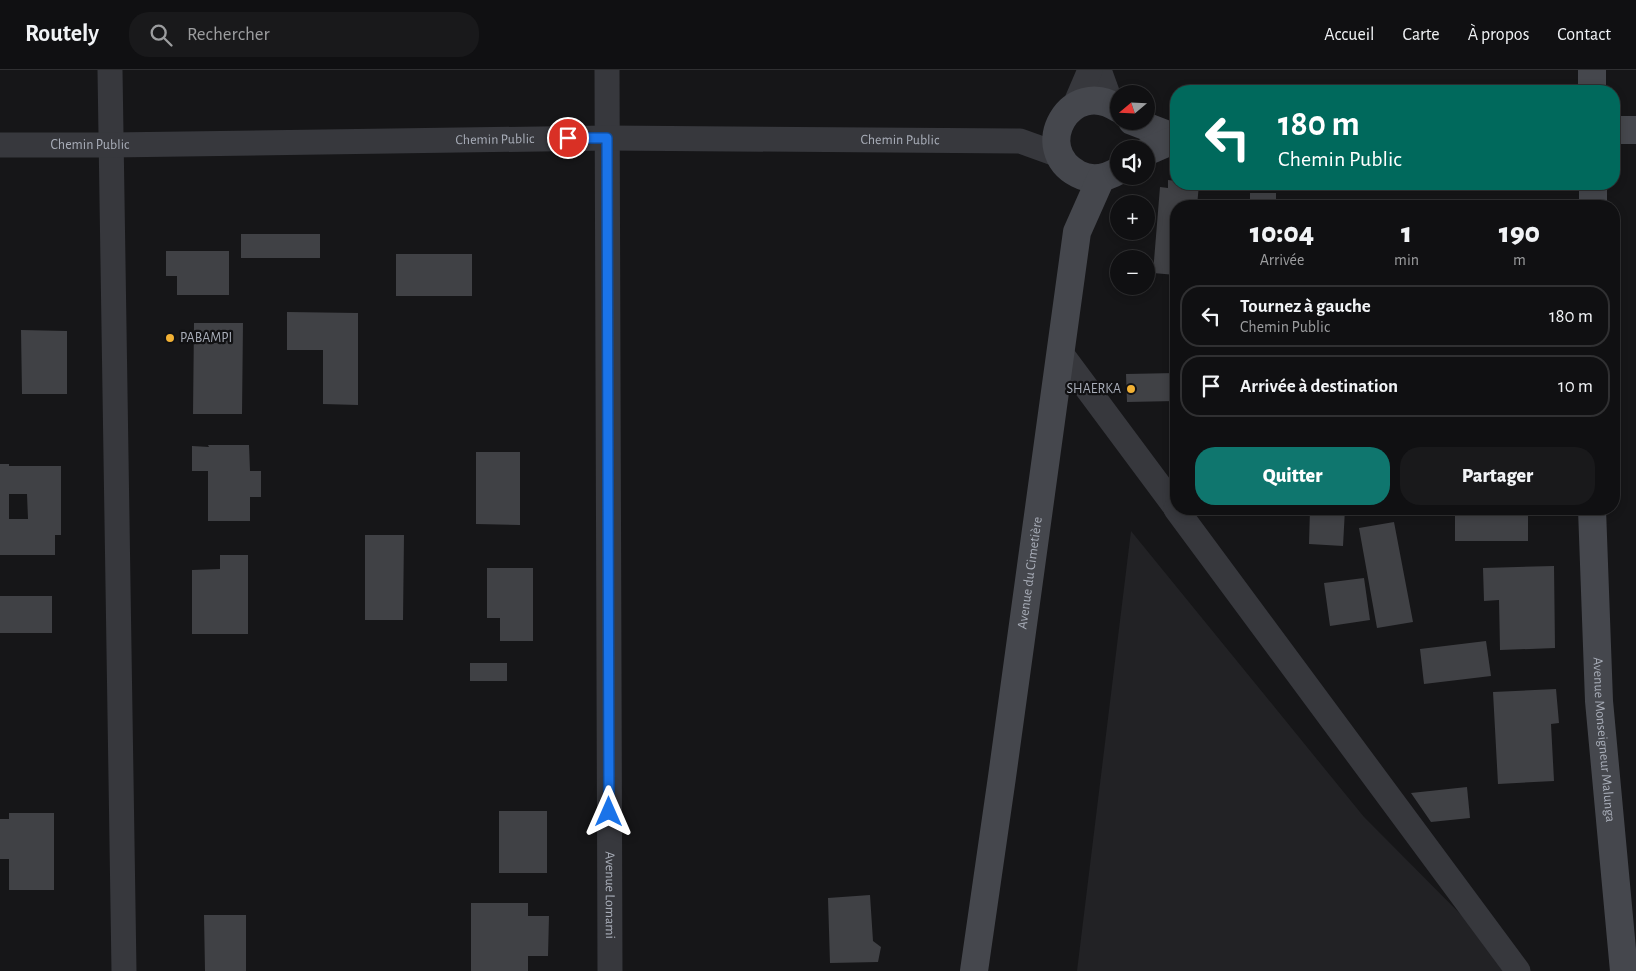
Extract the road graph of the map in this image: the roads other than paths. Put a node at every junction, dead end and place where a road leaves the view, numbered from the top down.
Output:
1 (110, 70) edge
2 (607, 70) edge
3 (1090, 70) edge
4 (1100, 70) edge
5 (1592, 70) edge
6 (1592, 85) edge
7 (1110, 89) edge
8 (1110, 108) edge
9 (1068, 113) junction
10 (1155, 128) edge
11 (1620, 130) edge
12 (1636, 130) edge
13 (1170, 135) edge
14 (607, 138) junction
15 (1020, 141) junction
16 (1170, 141) edge
17 (0, 145) edge
18 (111, 145) junction
19 (1155, 148) edge
20 (1065, 163) junction
21 (1110, 174) edge
22 (1077, 232) junction
23 (1060, 352) junction
24 (1170, 501) edge
25 (1180, 515) edge
26 (1592, 515) edge
27 (124, 971) edge
28 (610, 971) edge
29 (974, 971) edge
30 (1518, 971) edge
31 (1624, 971) edge

1 - 18 street
2 - 14 street, Avenue Lomami
3 - 9 street
4 - 7 street
5 - 6 street
8 - 9 street
9 - 15 street
9 - 20 street
10 - 13 street
11 - 12 street
14 - 15 street, Chemin Public
14 - 18 street, Chemin Public
14 - 28 street, Avenue Lomami
15 - 20 street
16 - 19 street
17 - 18 street, Chemin Public
18 - 27 street
20 - 21 street
20 - 22 street
21 - 22 street, Avenue du Cimetière
22 - 23 street, Avenue du Cimetière
23 - 24 street
23 - 29 street, Avenue du Cimetière
25 - 30 street
26 - 31 street, Avenue Monseigneur Malunga

